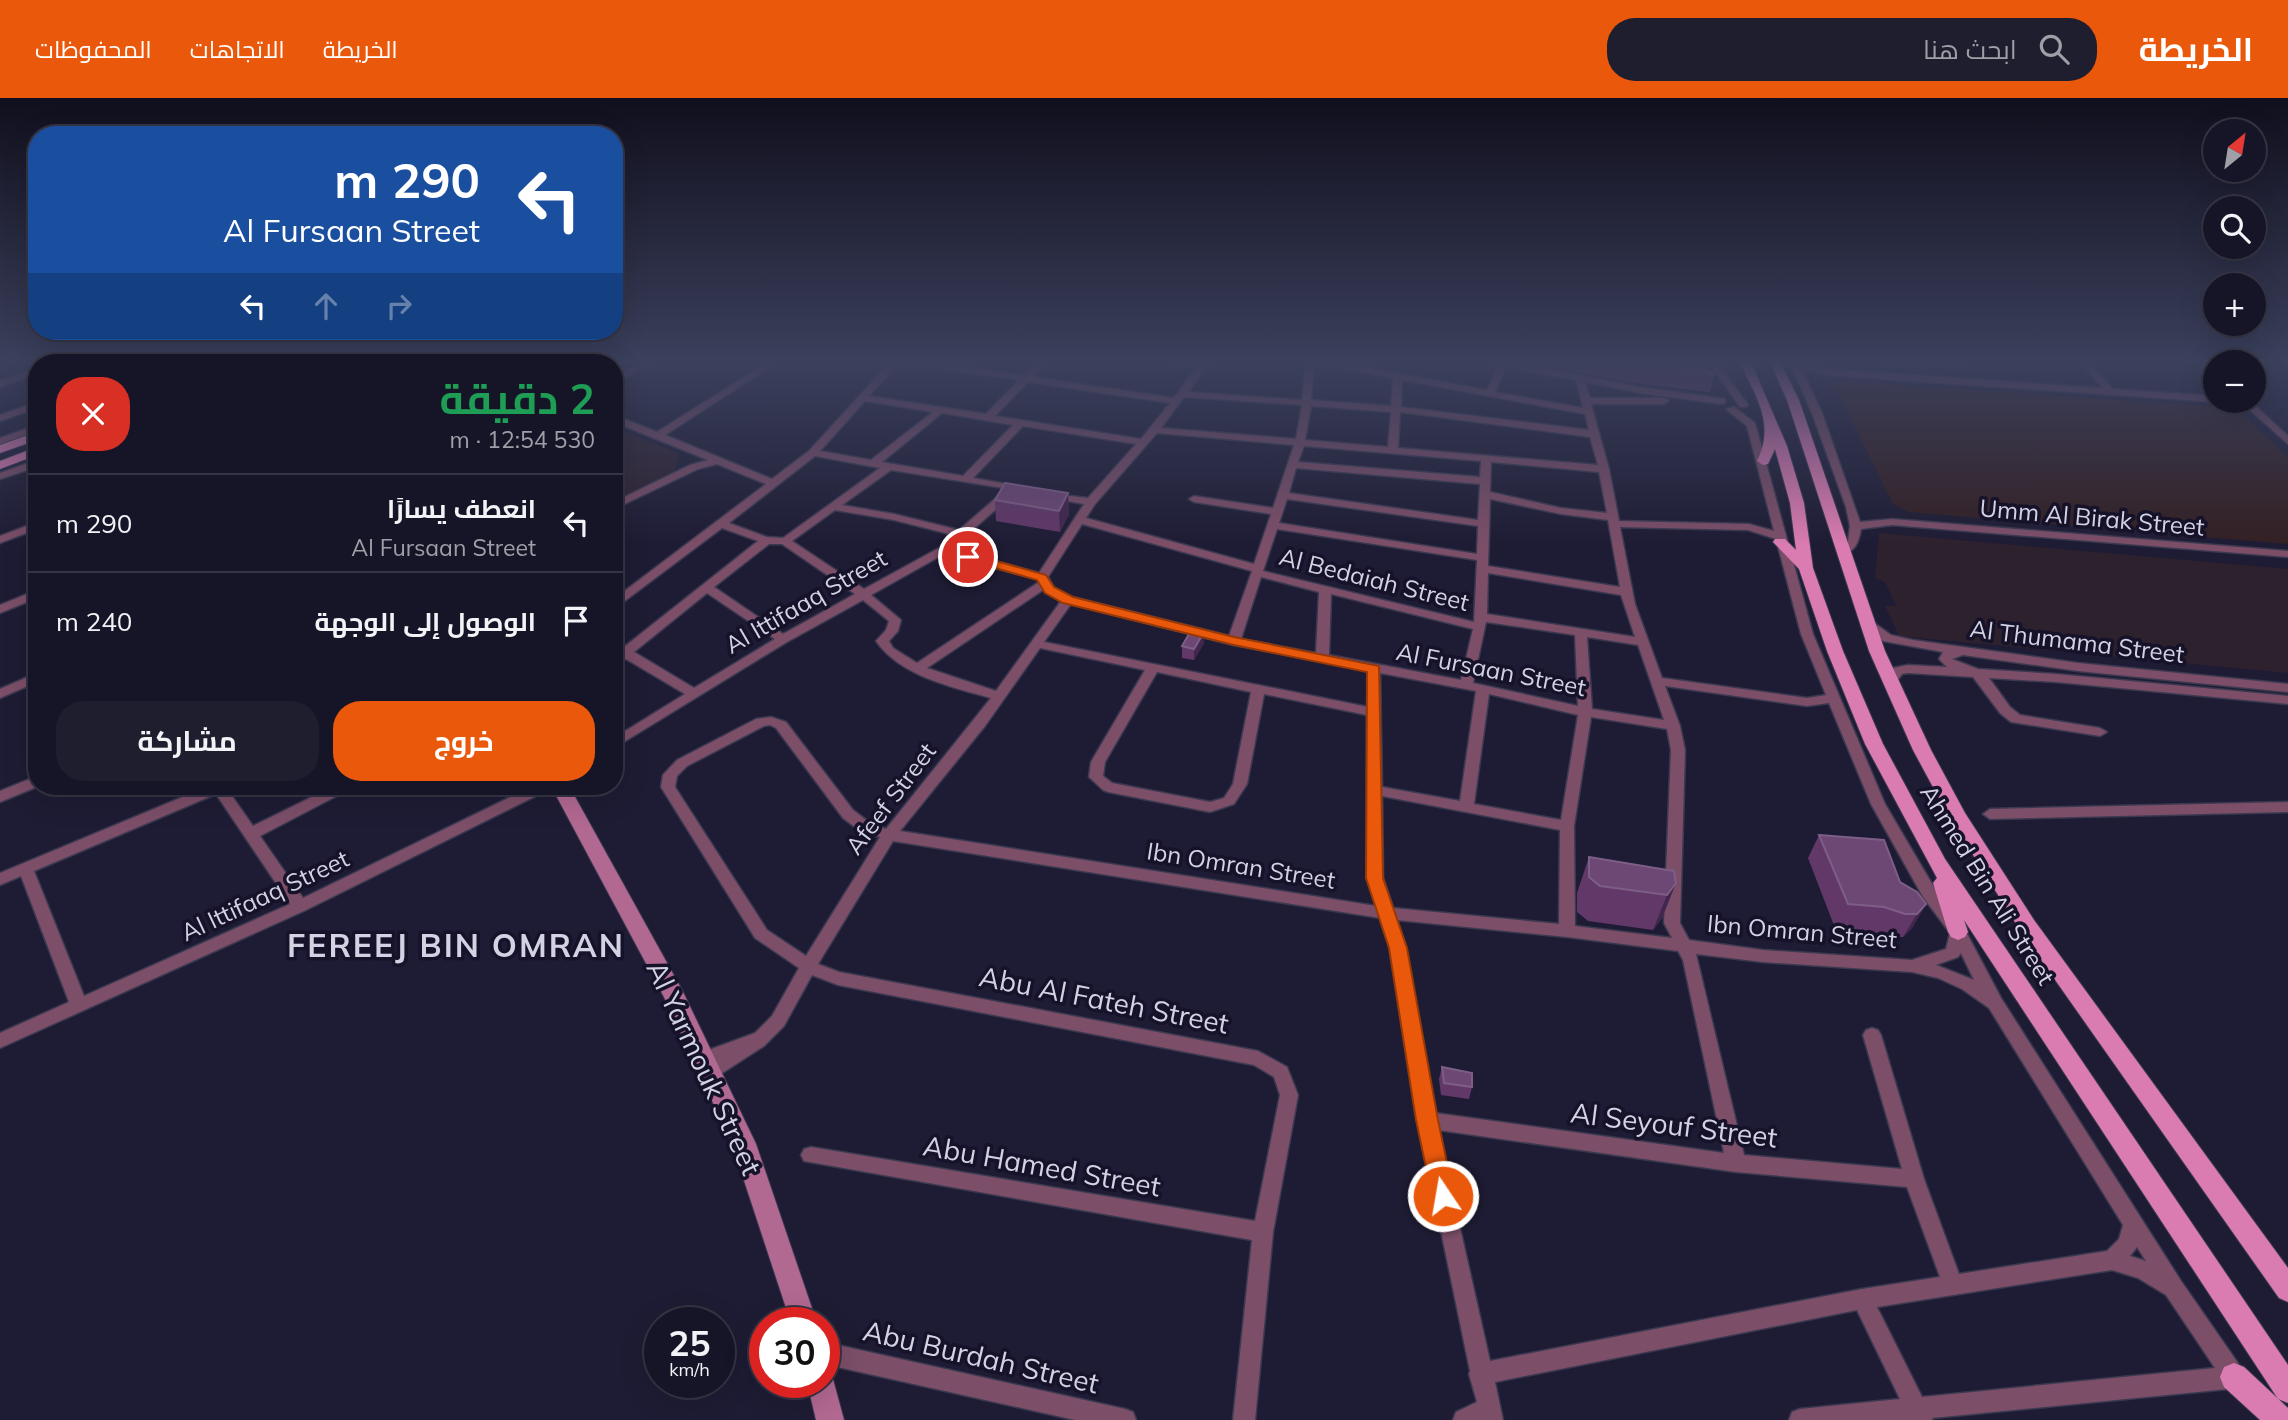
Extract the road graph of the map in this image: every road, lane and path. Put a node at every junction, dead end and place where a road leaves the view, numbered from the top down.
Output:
1 (624, 422) edge
2 (680, 422) edge
3 (841, 422) edge
4 (926, 422) edge
5 (1021, 422) joint
6 (1160, 422) edge
7 (1306, 422) edge
8 (1395, 422) edge
9 (1497, 422) edge
10 (1590, 422) edge
11 (1750, 422) edge
12 (1770, 422) edge
13 (1800, 422) edge
14 (1820, 422) edge
15 (2268, 422) edge
16 (1771, 426) junction
17 (1154, 430) junction
18 (28, 431) edge
19 (1594, 434) junction
20 (659, 435) junction
21 (28, 439) edge
22 (0, 441) edge
23 (2288, 441) edge
24 (1143, 442) junction
25 (1300, 442) junction
26 (0, 449) edge
27 (1393, 450) junction
28 (813, 453) junction
29 (702, 454) junction
30 (28, 456) edge
31 (28, 459) edge
32 (1486, 459) junction
33 (717, 461) junction
34 (1763, 461) junction
35 (874, 463) junction
36 (1293, 465) junction
37 (28, 466) edge
38 (890, 466) junction
39 (0, 467) edge
40 (694, 467) junction
41 (1604, 469) junction
42 (0, 476) edge
43 (965, 480) junction
44 (775, 484) junction
45 (1485, 487) junction
46 (1039, 493) edge
47 (1283, 495) junction
48 (1194, 499) dead end
49 (623, 502) edge
50 (1091, 502) junction
51 (834, 507) junction
52 (1851, 507) junction
53 (1277, 512) junction
54 (1079, 520) junction
55 (1777, 520) junction
56 (1613, 521) junction
57 (1892, 522) junction
58 (722, 524) junction
59 (1484, 524) junction
60 (1273, 525) junction
61 (1856, 526) junction
62 (1749, 527) junction
63 (28, 529) edge
64 (963, 534) junction
65 (1780, 539) junction
66 (0, 540) edge
67 (766, 540) junction
68 (785, 541) junction
69 (943, 550) junction
70 (1844, 550) junction
71 (2288, 554) edge
72 (1482, 563) junction
73 (1806, 568) junction
74 (1258, 571) junction
75 (1043, 581) junction
76 (706, 587) junction
77 (1325, 589) junction
78 (1626, 592) junction
79 (863, 594) junction
80 (28, 598) edge
81 (623, 598) edge
82 (1068, 600) junction
83 (0, 609) edge
84 (1479, 622) junction
85 (1867, 622) junction
86 (1581, 633) junction
87 (783, 639) junction
88 (1234, 641) junction
89 (1642, 642) junction
90 (1037, 644) junction
91 (626, 653) junction
92 (1970, 653) junction
93 (623, 655) edge
94 (1322, 659) junction
95 (918, 668) junction
96 (1153, 668) junction
97 (1374, 670) junction
98 (1979, 674) junction
99 (28, 681) edge
100 (1657, 681) junction
101 (1890, 681) junction
102 (1466, 685) junction
103 (2288, 688) edge
104 (1258, 690) junction
105 (1483, 690) junction
106 (0, 694) edge
107 (694, 694) junction
108 (999, 696) junction
109 (1832, 698) junction
110 (2288, 700) edge
111 (1373, 712) junction
112 (1585, 712) junction
113 (1673, 726) junction
114 (2100, 732) dead end
115 (623, 738) edge
116 (670, 775) joint
117 (28, 785) edge
118 (1374, 790) junction
119 (198, 795) edge
120 (225, 795) edge
121 (327, 795) edge
122 (527, 795) edge
123 (565, 795) edge
124 (0, 797) edge
125 (1466, 807) junction
126 (2288, 807) edge
127 (1990, 814) dead end
128 (1567, 826) junction
129 (251, 834) junction
130 (889, 835) junction
131 (1937, 863) junction
132 (26, 869) junction
133 (0, 879) edge
134 (300, 906) junction
135 (1385, 913) junction
136 (1567, 931) junction
137 (1958, 932) junction
138 (1682, 946) junction
139 (1912, 966) junction
140 (808, 967) junction
141 (1996, 1003) junction
142 (79, 1005) junction
143 (1872, 1035) dead end
144 (0, 1041) edge
145 (707, 1065) junction
146 (1427, 1120) junction
147 (811, 1155) dead end
148 (1736, 1163) junction
149 (1914, 1179) junction
150 (2134, 1222) junction
151 (1263, 1232) junction
152 (2112, 1261) junction
153 (1953, 1285) junction
154 (2174, 1288) junction
155 (2288, 1289) edge
156 (1862, 1299) junction
157 (799, 1307) edge
158 (840, 1357) edge
159 (1480, 1374) junction
160 (2234, 1377) junction
161 (2288, 1389) edge
162 (825, 1398) edge
163 (1919, 1413) edge
164 (1490, 1414) edge
165 (830, 1420) edge
166 (1125, 1420) edge
167 (1244, 1420) edge
168 (1464, 1420) edge
169 (1800, 1420) edge
170 (2262, 1420) edge
171 (2280, 1420) edge

1 - 20 street
2 - 20 street
3 - 28 street
4 - 35 street
5 - 24 street
5 - 43 street
6 - 17 street
7 - 25 street
8 - 27 street
9 - 19 street
10 - 19 street
11 - 34 street, Ahmed Bin Ali Street
12 - 16 main road, Ahmed Bin Ali Street
13 - 70 main road, Ahmed Bin Ali Street
14 - 52 street
15 - 23 street
16 - 34 main road
16 - 73 main road, Ahmed Bin Ali Street
17 - 24 street
17 - 25 street
18 - 22 street
19 - 41 street
20 - 29 street
21 - 26 main road
24 - 50 street
25 - 27 street
25 - 36 street
27 - 32 street
28 - 35 street
28 - 44 street
29 - 33 street
29 - 40 street
30 - 39 main road
31 - 39 main road
32 - 41 street
32 - 45 street
33 - 40 street
33 - 44 street
34 - 55 street, Ahmed Bin Ali Street
35 - 38 street
36 - 45 street
36 - 47 street
37 - 42 street
38 - 43 street
38 - 51 street
40 - 49 street
41 - 56 street
43 - 64 street, Al Ittifaaq Street
44 - 58 street
45 - 56 street
45 - 59 street
46 - 50 street
47 - 53 street
47 - 59 street
48 - 53 street
50 - 54 street
51 - 64 street
51 - 68 street
52 - 57 street, Umm Al Birak Street
52 - 61 street
53 - 60 street
54 - 74 street, Al Bedaiah Street
54 - 75 street
55 - 62 street
55 - 65 street, Ahmed Bin Ali Street
56 - 62 street
56 - 78 street
57 - 61 street, Umm Al Birak Street
57 - 71 street, Umm Al Birak Street
58 - 67 street
58 - 81 street
59 - 72 street
60 - 72 street
60 - 74 street
61 - 70 street
62 - 65 street
63 - 66 street
64 - 69 street, Al Ittifaaq Street
65 - 73 main road
65 - 109 street, Ahmed Bin Ali Street
67 - 68 street
67 - 76 street
68 - 79 street
69 - 75 street, Al Fursaan Street
69 - 79 street, Al Ittifaaq Street
70 - 85 main road, Ahmed Bin Ali Street
72 - 78 street
72 - 84 street
73 - 131 main road, Ahmed Bin Ali Street
74 - 77 street, Al Bedaiah Street
74 - 88 street
75 - 82 street, Al Fursaan Street
75 - 95 street
76 - 87 street
76 - 91 street
77 - 84 street, Al Bedaiah Street
77 - 94 street
78 - 89 street
79 - 87 street, Al Ittifaaq Street
79 - 95 street
80 - 83 street
82 - 88 street, Al Fursaan Street
82 - 90 street, Afeef Street
84 - 86 street, Al Bedaiah Street
84 - 102 street
85 - 92 street, Al Thumama Street
85 - 101 main road, Ahmed Bin Ali Street
86 - 89 street, Al Bedaiah Street
86 - 112 street
87 - 107 street, Al Ittifaaq Street
88 - 94 street, Al Fursaan Street
89 - 100 street
90 - 96 street
90 - 108 street, Afeef Street
91 - 93 street
91 - 107 street
92 - 98 street
92 - 103 street, Al Thumama Street
94 - 97 street, Al Fursaan Street
95 - 108 street
96 - 104 street
96 - 104 street
97 - 102 street, Al Fursaan Street
97 - 111 street
98 - 101 street, Al Thumama Street
98 - 110 street, Al Thumama Street
98 - 114 street
99 - 106 street
100 - 109 street
100 - 113 street
101 - 155 main road, Ahmed Bin Ali Street
102 - 105 street, Al Fursaan Street
104 - 111 street
105 - 112 street, Al Fursaan Street
105 - 125 street
107 - 115 street, Al Ittifaaq Street
108 - 130 street, Afeef Street
109 - 137 street, Ahmed Bin Ali Street
111 - 118 street
112 - 113 street, Al Fursaan Street
112 - 128 street
113 - 138 street
116 - 130 street, Ibn Omran Street
116 - 140 street, Abu Al Fateh Street
117 - 124 street
118 - 125 street
118 - 135 street
119 - 132 street
120 - 129 street
121 - 129 street
122 - 134 street, Al Ittifaaq Street
123 - 145 street, Al Yarmouk Street
125 - 128 street
126 - 127 street, Ahmed Bin Ali Street
128 - 136 street
129 - 134 street
130 - 135 street, Ibn Omran Street
130 - 140 street, Afeef Street
131 - 137 main road
131 - 161 main road, Ahmed Bin Ali Street
132 - 133 street
132 - 142 street
134 - 142 street, Al Ittifaaq Street
135 - 136 street, Ibn Omran Street
135 - 146 street
136 - 138 street, Ibn Omran Street
137 - 139 street, Ibn Omran Street
137 - 141 street, Ahmed Bin Ali Street
138 - 139 street, Ibn Omran Street
138 - 148 street
139 - 141 street, Ibn Omran Street
140 - 145 street, Afeef Street
140 - 151 street, Abu Al Fateh Street
141 - 150 street, Ahmed Bin Ali Street
142 - 144 street, Al Ittifaaq Street
143 - 149 street
145 - 157 street, Al Yarmouk Street
146 - 148 street, Al Seyouf Street
146 - 159 street
147 - 151 street, Abu Hamed Street
148 - 149 street, Al Seyouf Street
149 - 153 street
150 - 152 street
150 - 154 street, Ahmed Bin Ali Street
151 - 167 street, Abu Al Fateh Street
152 - 153 street
152 - 154 street
153 - 156 street
154 - 160 street, Ahmed Bin Ali Street
156 - 159 street
156 - 163 street
158 - 166 street, Abu Burdah Street
159 - 164 street
160 - 163 street
160 - 170 street, Ahmed Bin Ali Street
160 - 171 main road
162 - 165 street
163 - 169 street
164 - 168 street

